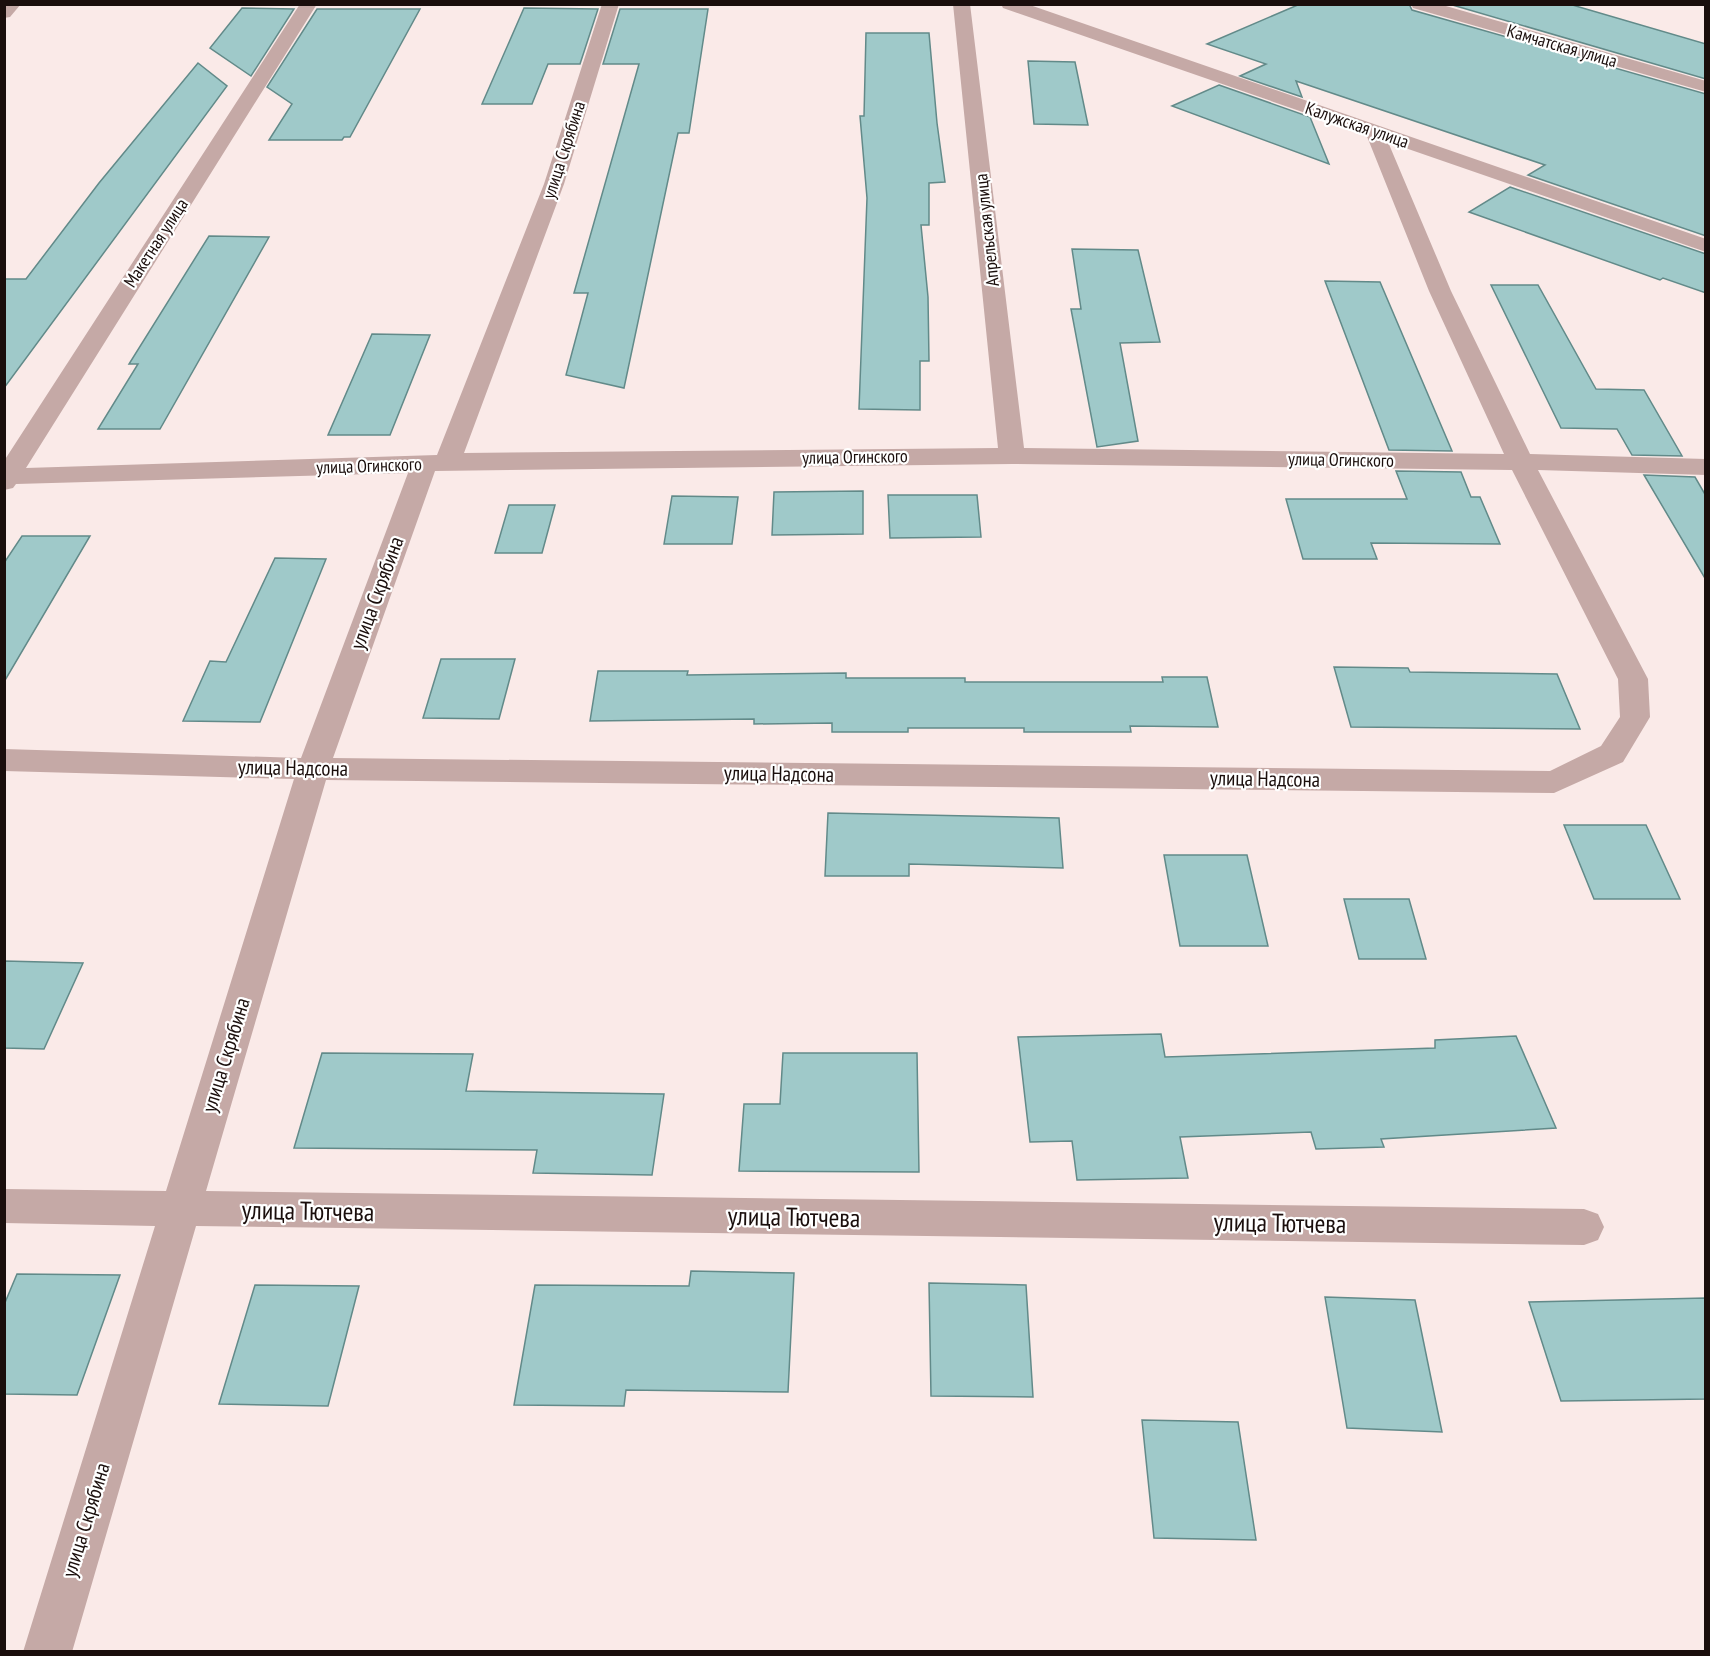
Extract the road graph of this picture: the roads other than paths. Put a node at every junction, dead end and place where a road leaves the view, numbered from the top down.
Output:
1 (13, 4) edge
2 (309, 4) edge
3 (611, 4) edge
4 (961, 4) edge
5 (1009, 4) edge
6 (1419, 4) edge
7 (4, 12) edge
8 (1706, 87) edge
9 (1374, 131) junction
10 (1706, 246) edge
11 (1012, 456) junction
12 (1521, 462) junction
13 (436, 463) junction
14 (1706, 467) edge
15 (6, 478) edge
16 (4, 760) edge
17 (313, 769) junction
18 (4, 1206) edge
19 (178, 1210) junction
20 (1584, 1227) dead end
21 (47, 1652) edge

1 - 7 street
2 - 15 street, Макетная улица
3 - 13 street, улица Скрябина
4 - 11 street, Апрельская улица
5 - 9 street, Калужская улица
6 - 8 street, Камчатская улица
9 - 10 street, Калужская улица
9 - 12 street
11 - 12 street, улица Огинского
11 - 13 street, улица Огинского
12 - 14 street, улица Огинского
12 - 17 street, улица Надсона
13 - 15 street, улица Огинского
13 - 17 street, улица Скрябина
16 - 17 street, улица Надсона
17 - 19 street, улица Скрябина
18 - 19 street, улица Тютчева
19 - 20 street, улица Тютчева
19 - 21 street, улица Скрябина

